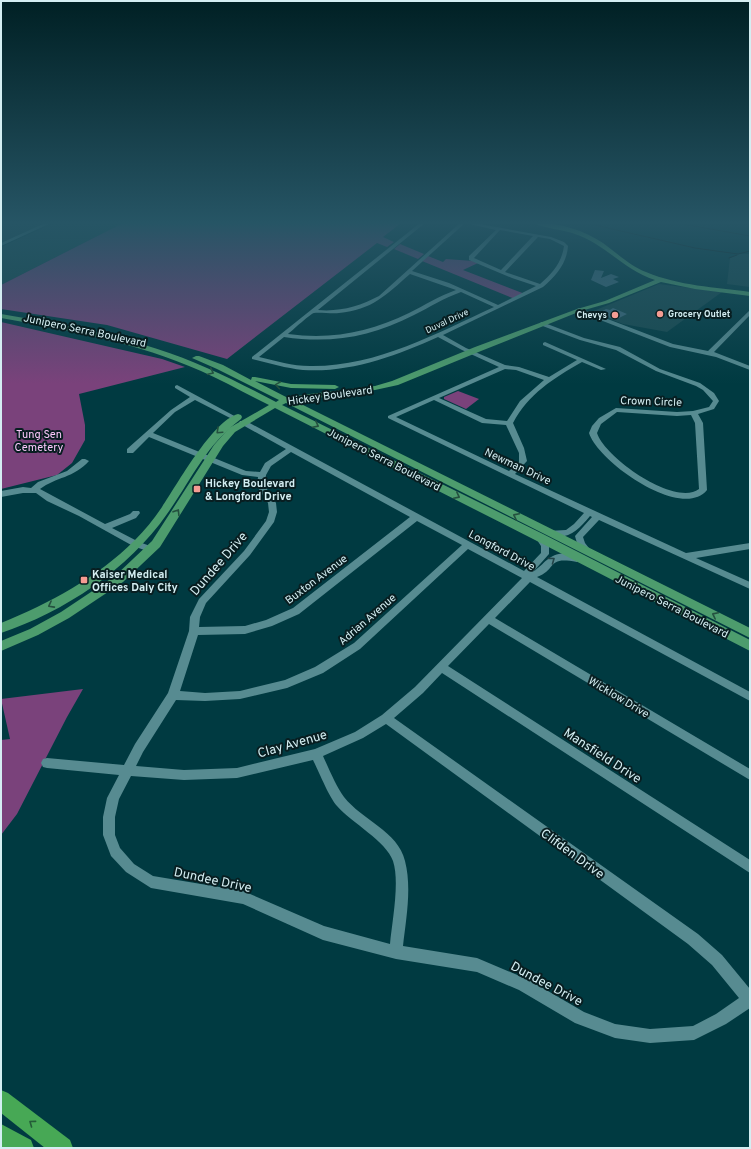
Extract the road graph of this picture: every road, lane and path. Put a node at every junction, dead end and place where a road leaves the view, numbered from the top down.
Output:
1 (357, 277) edge
2 (404, 277) edge
3 (427, 277) edge
4 (515, 277) edge
5 (551, 277) edge
6 (652, 277) joint
7 (657, 277) edge
8 (660, 278) junction
9 (541, 286) junction
10 (461, 290) junction
11 (750, 290) edge
12 (750, 294) edge
13 (499, 307) junction
14 (579, 310) junction
15 (314, 311) junction
16 (750, 312) edge
17 (1, 313) edge
18 (1, 316) edge
19 (542, 324) junction
20 (284, 335) junction
21 (438, 335) junction
22 (545, 344) dead end
23 (472, 352) junction
24 (710, 353) junction
25 (582, 360) junction
26 (220, 367) junction
27 (504, 367) junction
28 (750, 368) edge
29 (603, 369) dead end
30 (421, 372) junction
31 (549, 379) junction
32 (177, 387) dead end
33 (345, 388) junction
34 (333, 394) junction
35 (257, 395) junction
36 (196, 397) junction
37 (434, 398) junction
38 (274, 400) junction
39 (286, 400) junction
40 (256, 411) junction
41 (291, 412) junction
42 (309, 412) junction
43 (693, 413) junction
44 (240, 421) junction
45 (508, 423) junction
46 (148, 434) junction
47 (291, 449) junction
48 (130, 451) dead end
49 (84, 461) dead end
50 (262, 475) junction
51 (510, 475) junction
52 (33, 490) junction
53 (1, 494) edge
54 (589, 512) junction
55 (136, 513) dead end
56 (598, 516) junction
57 (416, 517) junction
58 (106, 527) junction
59 (551, 533) junction
60 (539, 537) junction
61 (136, 544) junction
62 (466, 545) junction
63 (750, 546) edge
64 (150, 549) junction
65 (584, 556) junction
66 (687, 556) junction
67 (529, 577) junction
68 (750, 586) edge
69 (489, 619) junction
70 (1, 628) edge
71 (194, 631) junction
72 (750, 633) edge
73 (1, 646) edge
74 (750, 646) edge
75 (441, 667) junction
76 (173, 695) junction
77 (750, 697) edge
78 (386, 718) junction
79 (316, 754) junction
80 (47, 763) dead end
81 (128, 770) junction
82 (750, 775) edge
83 (750, 867) edge
84 (396, 952) junction
85 (749, 999) edge
86 (1, 1100) edge
87 (1, 1135) edge
88 (23, 1148) edge
89 (62, 1148) edge

1 - 15 street
2 - 15 street
3 - 10 street
4 - 9 street
5 - 9 street, Duval Drive
6 - 8 main road, Hickey Boulevard
6 - 14 main road, Hickey Boulevard
7 - 8 main road
8 - 11 main road
8 - 12 main road
8 - 14 main road, Hickey Boulevard
9 - 13 street, Duval Drive
10 - 13 street
10 - 20 street
13 - 21 street, Duval Drive
14 - 19 main road, Hickey Boulevard
14 - 24 street
15 - 20 street
16 - 24 street
17 - 26 main road, Junipero Serra Boulevard
18 -> 35 main road, Junipero Serra Boulevard
19 - 23 main road, Hickey Boulevard
19 - 43 street, Crown Circle
20 - 21 street, Duval Drive
21 - 23 street
22 - 25 street
23 - 27 street
23 - 30 main road, Hickey Boulevard
24 - 28 street
25 - 29 street
25 - 31 street
33 -> 26 main road
26 - 38 main road, Junipero Serra Boulevard
27 - 31 street
27 - 37 street, Newman Drive
30 - 33 main road, Hickey Boulevard
30 - 34 main road, Hickey Boulevard
31 - 45 street
32 - 36 street, Longford Drive
33 - 38 main road, Hickey Boulevard
34 - 39 main road, Hickey Boulevard
34 - 42 main road
35 - 38 main road, Junipero Serra Boulevard
35 - 40 main road
36 - 44 street, Longford Drive
36 - 46 street
37 - 45 street
37 - 51 street, Newman Drive
38 - 39 main road, Junipero Serra Boulevard
38 - 40 main road, Hickey Boulevard
38 - 41 main road, Junipero Serra Boulevard
39 - 42 main road, Junipero Serra Boulevard
40 - 41 main road
40 - 44 main road, Hickey Boulevard
41 -> 60 main road, Junipero Serra Boulevard
59 -> 42 main road, Junipero Serra Boulevard
43 - 43 street, Crown Circle
44 - 47 street, Longford Drive
44 -> 61 main road, Hickey Boulevard
64 -> 44 main road, Hickey Boulevard
45 - 51 street
46 - 48 street
46 - 50 street
47 - 50 street
47 - 57 street, Longford Drive
49 - 52 street
50 - 71 street, Dundee Drive
51 - 54 street, Newman Drive
52 - 53 street
52 - 58 street
54 - 56 street, Newman Drive
54 - 59 street
55 - 58 street
56 - 65 street
56 - 66 street, Newman Drive
57 - 62 street, Longford Drive
57 - 71 street, Buxton Avenue
58 - 61 street
59 - 65 main road, Junipero Serra Boulevard
60 - 65 main road, Junipero Serra Boulevard
60 - 67 street, Clay Avenue
61 - 64 street
61 -> 70 main road, Hickey Boulevard
62 - 67 street, Longford Drive
62 - 76 street, Adrian Avenue
63 - 66 street
64 - 73 main road, Hickey Boulevard
67 -> 65 street, Clay Avenue
72 -> 65 main road, Junipero Serra Boulevard
65 - 74 main road, Junipero Serra Boulevard
66 - 68 street, Newman Drive
67 - 69 street, Clay Avenue
67 - 77 street, Longford Drive
69 - 75 street, Clay Avenue
69 - 82 street, Wicklow Drive
71 - 76 street, Dundee Drive
75 - 78 street, Clay Avenue
75 - 83 street, Mansfield Drive
76 - 81 street, Dundee Drive
78 - 79 street, Clay Avenue
78 - 85 street, Clifden Drive
79 - 81 street, Clay Avenue
79 - 84 street
80 - 81 street, Clay Avenue
81 - 84 street, Dundee Drive
84 - 85 street, Dundee Drive
89 -> 86 highway
87 - 88 highway

